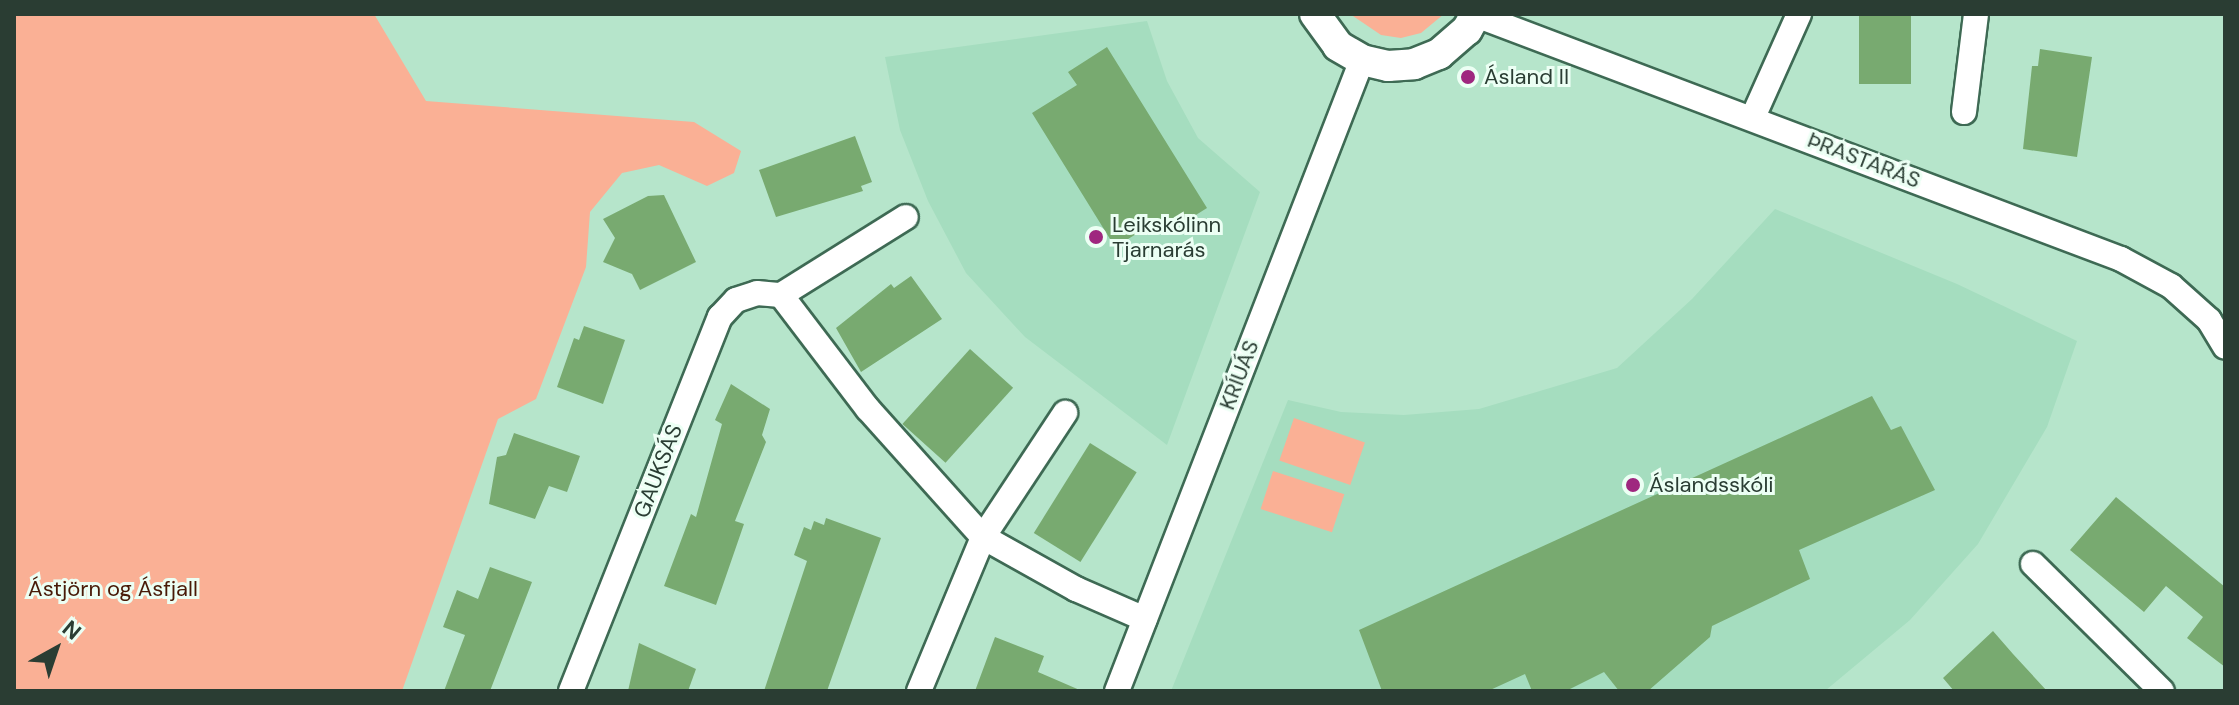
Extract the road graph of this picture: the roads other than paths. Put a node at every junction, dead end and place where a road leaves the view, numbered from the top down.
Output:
1 (1315, 14) edge
2 (1476, 14) edge
3 (1799, 14) edge
4 (1976, 14) edge
5 (1362, 60) junction
6 (1964, 112) dead end
7 (1753, 117) junction
8 (906, 217) dead end
9 (781, 295) junction
10 (2225, 347) edge
11 (1065, 413) dead end
12 (983, 537) junction
13 (2033, 564) dead end
14 (1145, 619) junction
15 (571, 691) edge
16 (919, 691) edge
17 (1117, 691) edge
18 (2162, 691) edge

1 - 5 street
2 - 5 street
2 - 7 street, ÞRASTARÁS
3 - 7 street
4 - 6 street
5 - 14 street, KRÍUÁS
7 - 10 street, ÞRASTARÁS
8 - 9 street, GAUKSÁS
9 - 12 street
9 - 15 street, GAUKSÁS
11 - 12 street
12 - 14 street
12 - 16 street
13 - 18 street
14 - 17 street, KRÍUÁS

